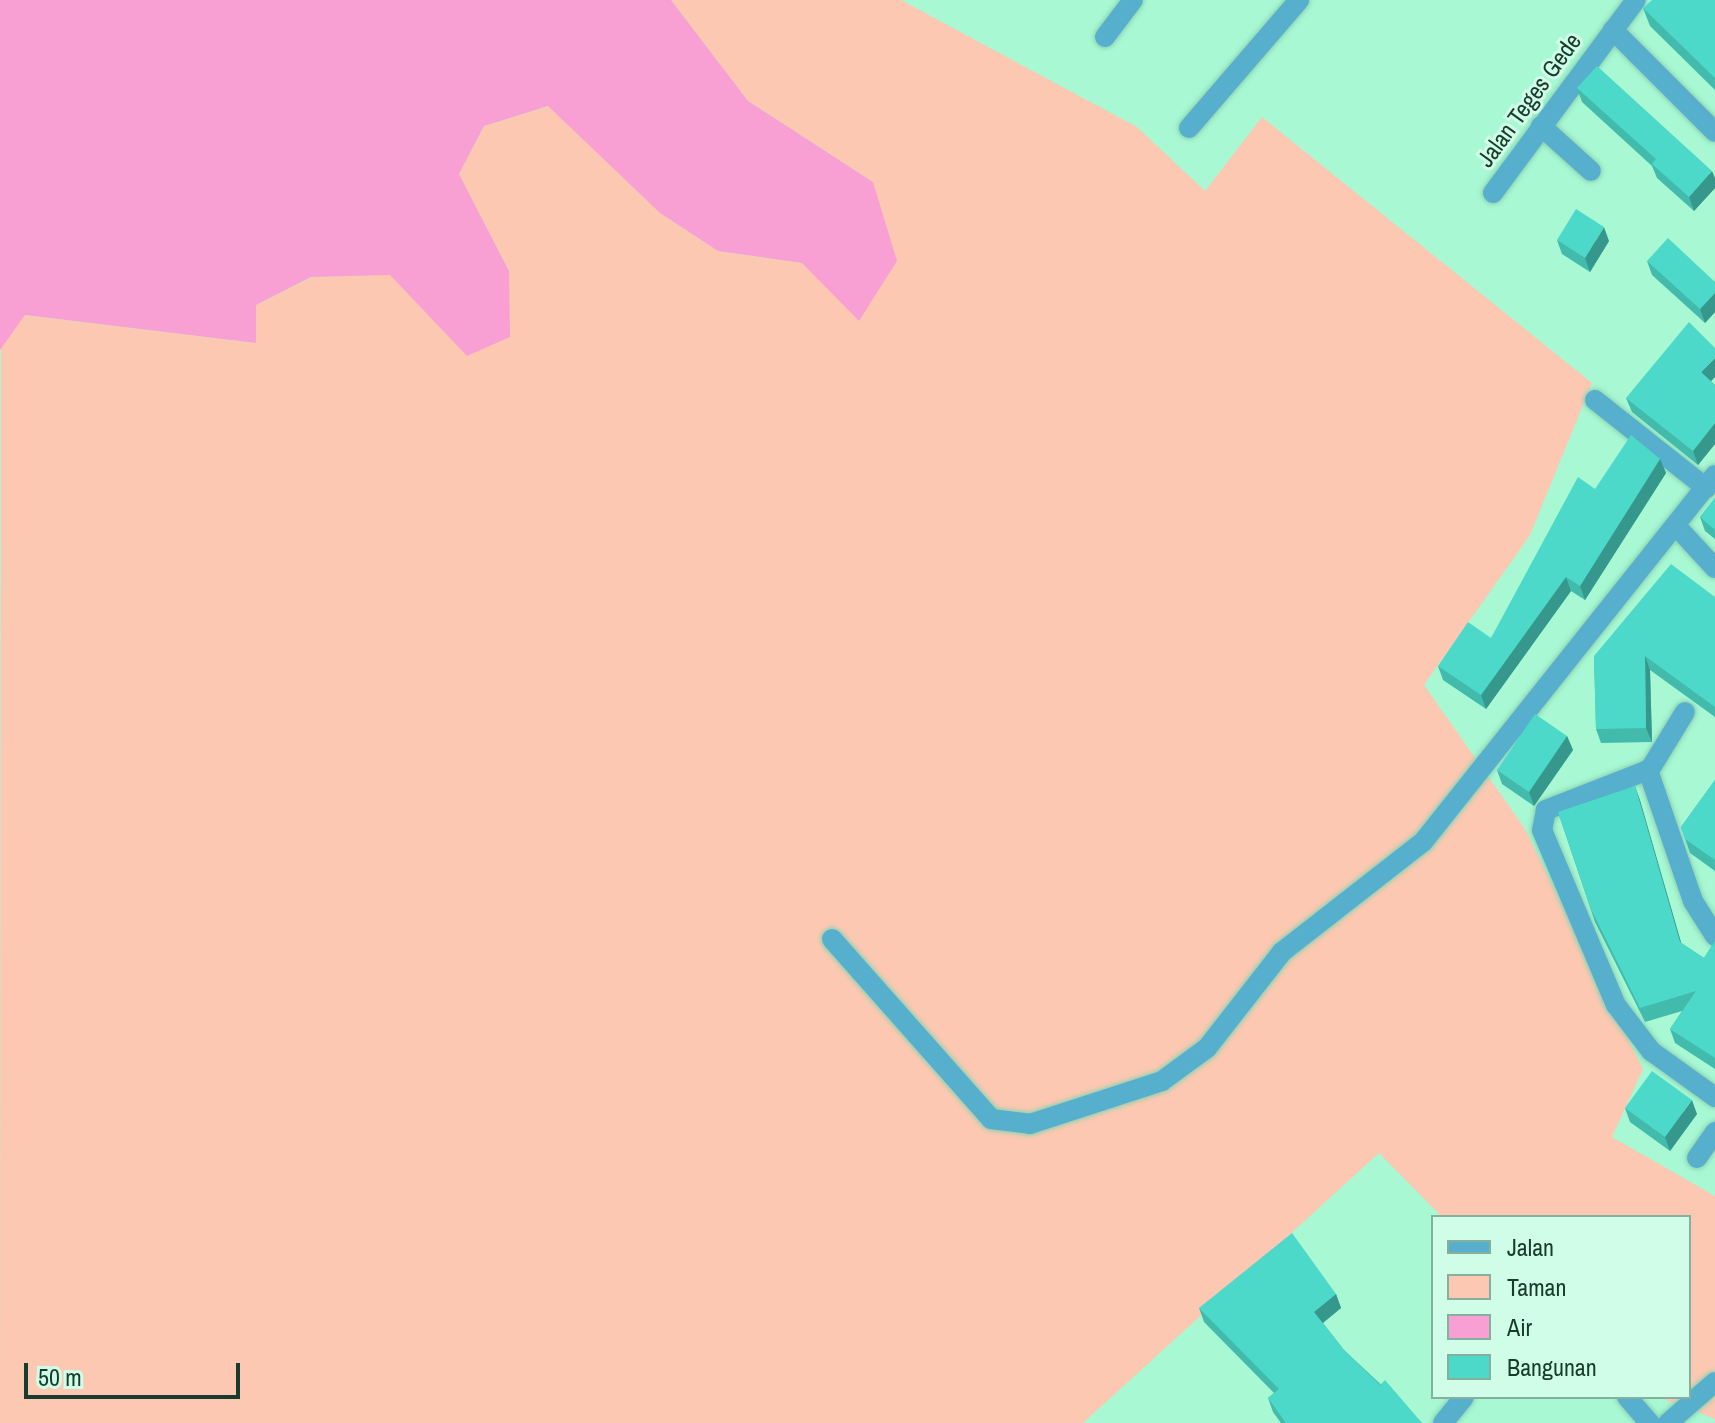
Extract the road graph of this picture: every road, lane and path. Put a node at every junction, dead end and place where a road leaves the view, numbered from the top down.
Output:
1 (1133, 0) edge
2 (1299, 0) edge
3 (1636, 0) edge
4 (1613, 30) junction
5 (1105, 37) dead end
6 (1541, 126) junction
7 (1189, 128) dead end
8 (1715, 132) edge
9 (1591, 171) dead end
10 (1493, 193) dead end
11 (1595, 400) dead end
12 (1710, 481) edge
13 (1677, 527) junction
14 (1715, 568) edge
15 (1685, 712) dead end
16 (1649, 771) junction
17 (1714, 931) edge
18 (832, 939) dead end
19 (1715, 1097) edge
20 (1715, 1132) edge
21 (1697, 1158) dead end
22 (1715, 1382) edge
23 (1462, 1399) edge
24 (1629, 1399) edge
25 (1443, 1423) edge
26 (1650, 1423) edge
27 (1668, 1423) edge

1 - 5 street
2 - 7 street
3 - 4 street, Jalan Teges Gede
4 - 6 street, Jalan Teges Gede
4 - 8 street
6 - 9 street
6 - 10 street, Jalan Teges Gede
11 - 12 street
12 - 13 street
13 - 14 street
13 - 18 street
15 - 16 street
16 - 17 street
16 - 19 street
20 - 21 street
22 - 27 street
23 - 25 street
24 - 26 street

